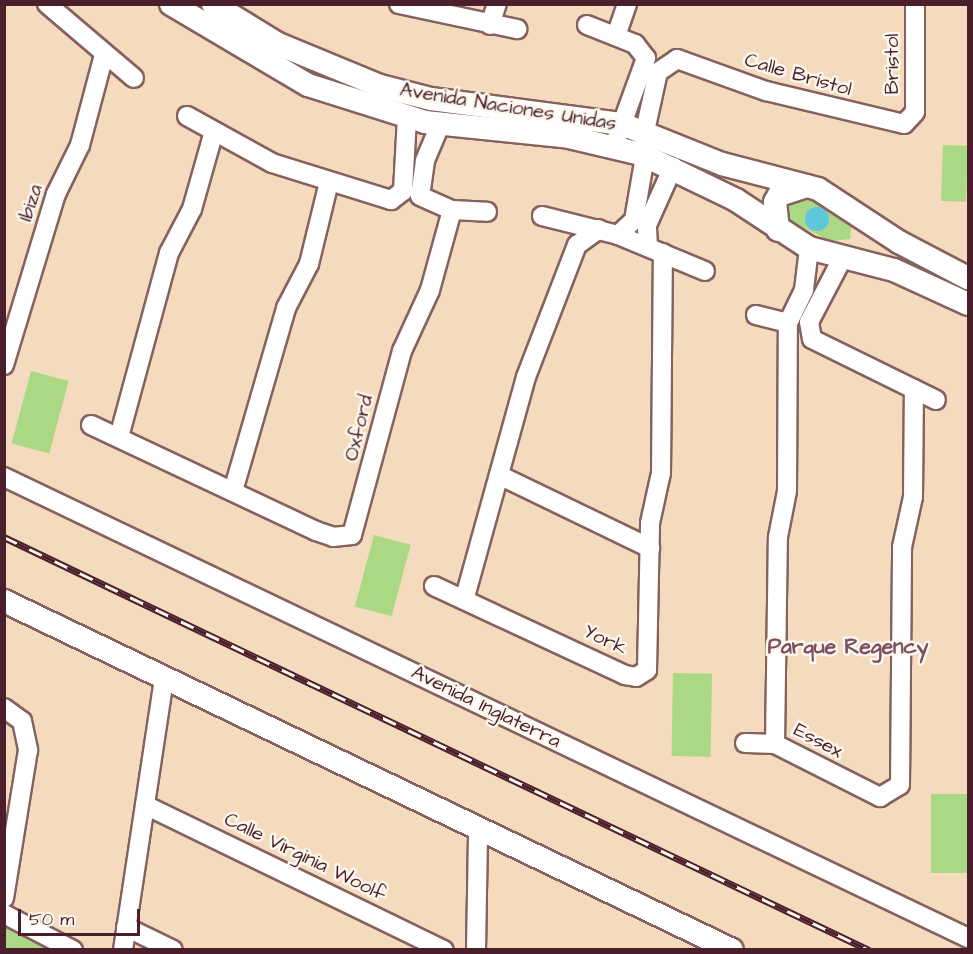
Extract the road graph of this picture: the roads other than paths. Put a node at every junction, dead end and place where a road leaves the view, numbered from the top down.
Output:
1 (47, 4) edge
2 (171, 4) edge
3 (213, 4) edge
4 (399, 4) edge
5 (497, 4) edge
6 (627, 4) edge
7 (915, 4) edge
8 (490, 24) junction
9 (587, 25) dead end
10 (517, 28) dead end
11 (616, 36) junction
12 (104, 55) junction
13 (134, 78) dead end
14 (187, 116) dead end
15 (407, 118) junction
16 (909, 121) joint
17 (622, 124) junction
18 (440, 125) junction
19 (645, 131) junction
20 (213, 135) junction
21 (614, 146) junction
22 (645, 156) junction
23 (673, 167) junction
24 (329, 182) junction
25 (807, 186) junction
26 (452, 210) junction
27 (487, 212) dead end
28 (542, 216) dead end
29 (871, 222) junction
30 (599, 229) junction
31 (778, 230) junction
32 (618, 235) junction
33 (809, 248) junction
34 (655, 250) junction
35 (847, 260) junction
36 (705, 271) dead end
37 (969, 278) edge
38 (969, 304) edge
39 (756, 315) dead end
40 (788, 323) junction
41 (4, 365) edge
42 (914, 389) junction
43 (936, 400) dead end
44 (91, 425) dead end
45 (119, 437) junction
46 (500, 475) junction
47 (4, 477) edge
48 (233, 491) junction
49 (650, 548) junction
50 (435, 586) dead end
51 (465, 597) junction
52 (4, 601) edge
53 (164, 679) junction
54 (4, 708) edge
55 (745, 743) dead end
56 (775, 744) junction
57 (145, 805) junction
58 (478, 832) junction
59 (4, 898) edge
60 (4, 914) edge
61 (126, 927) junction
62 (969, 938) edge
63 (73, 950) edge
64 (123, 950) edge
65 (173, 950) edge
66 (444, 950) edge
67 (476, 950) edge
68 (732, 950) edge

1 - 12 street
2 - 15 street, Avenida Naciones Unidas
3 - 17 street, Avenida Naciones Unidas
4 - 8 street
5 - 8 street
6 - 11 street
7 - 16 street, Bristol
8 - 10 street
9 - 11 street
11 - 17 street
12 - 13 street
12 - 41 street, Ibiza
14 - 20 street
15 - 18 street, Avenida Naciones Unidas
15 - 24 street
16 - 19 street, Calle Brístol
17 - 19 street, Avenida Naciones Unidas
17 - 21 street
18 - 21 street, Avenida Naciones Unidas
18 - 26 street
19 - 25 street, Avenida Naciones Unidas
20 - 24 street
20 - 45 street
21 - 22 street, Avenida Naciones Unidas
22 - 23 street, Avenida Naciones Unidas
22 - 32 street
23 - 31 street, Avenida Naciones Unidas
23 - 34 street, York
24 - 48 street
25 - 29 street, Avenida Naciones Unidas
25 - 31 street
26 - 27 street
26 - 48 street, Oxford
28 - 30 street
29 - 35 street
29 - 37 street, Avenida Naciones Unidas
30 - 32 street
30 - 46 street
31 - 33 street, Avenida Naciones Unidas
32 - 34 street
33 - 35 street, Avenida Naciones Unidas
33 - 40 street, Essex
34 - 36 street
34 - 49 street, York
35 - 38 street, Avenida Naciones Unidas
35 - 42 street
39 - 40 street
40 - 56 street, Essex
42 - 43 street
42 - 56 street, Essex
44 - 45 street, Oxford
45 - 48 street, Oxford
46 - 49 street
46 - 51 street
47 - 62 street, Avenida Inglaterra
49 - 51 street, York
50 - 51 street, York
52 - 53 street
53 - 57 street
53 - 58 street
54 - 59 street
55 - 56 street
57 - 61 street
57 - 66 street, Calle Virginia Woolf
58 - 67 street
58 - 68 street
60 - 63 street
61 - 64 street
61 - 65 street

